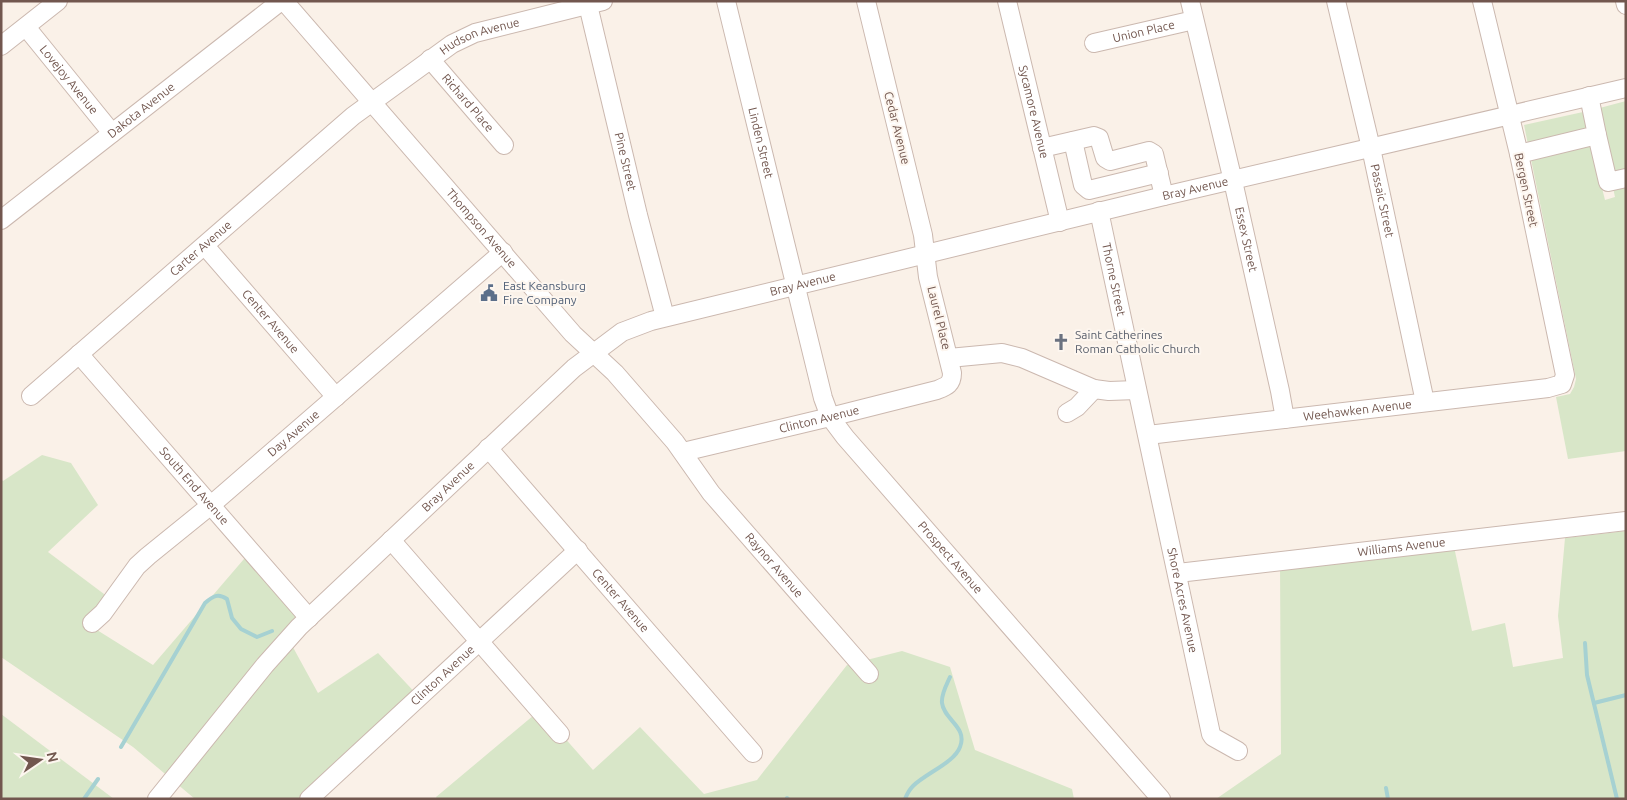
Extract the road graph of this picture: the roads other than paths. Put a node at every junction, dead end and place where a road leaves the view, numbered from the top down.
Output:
1 (58, 1) edge
2 (283, 1) edge
3 (726, 1) edge
4 (866, 1) edge
5 (1007, 1) edge
6 (1190, 1) edge
7 (1336, 1) edge
8 (1482, 1) edge
9 (1625, 1) edge
10 (595, 3) edge
11 (1626, 5) edge
12 (1194, 20) junction
13 (26, 27) junction
14 (1094, 44) dead end
15 (1, 46) edge
16 (430, 59) junction
17 (1626, 88) edge
18 (1589, 96) junction
19 (372, 103) junction
20 (1509, 114) junction
21 (112, 133) junction
22 (1597, 135) junction
23 (1073, 141) junction
24 (504, 145) dead end
25 (1042, 148) junction
26 (1371, 148) junction
27 (1519, 154) junction
28 (1158, 173) junction
29 (1626, 178) edge
30 (1233, 181) junction
31 (1164, 196) junction
32 (1099, 211) junction
33 (1, 220) edge
34 (1060, 222) junction
35 (205, 246) junction
36 (503, 252) junction
37 (925, 255) junction
38 (795, 286) junction
39 (665, 318) junction
40 (594, 353) junction
41 (79, 354) junction
42 (949, 358) junction
43 (1565, 379) joint
44 (952, 380) joint
45 (1094, 389) junction
46 (1137, 390) junction
47 (31, 396) dead end
48 (336, 397) junction
49 (1425, 402) junction
50 (1067, 413) dead end
51 (830, 418) junction
52 (1284, 419) junction
53 (1148, 435) junction
54 (488, 448) junction
55 (683, 452) junction
56 (211, 505) junction
57 (1626, 521) edge
58 (391, 540) junction
59 (578, 550) junction
60 (1178, 573) junction
61 (309, 618) junction
62 (92, 624) dead end
63 (479, 641) junction
64 (869, 674) dead end
65 (560, 734) dead end
66 (1238, 750) dead end
67 (753, 753) dead end
68 (157, 799) edge
69 (309, 799) edge
70 (1161, 799) edge

1 - 13 street
2 - 19 street, Thompson Avenue
2 - 21 street, Dakota Avenue
3 - 38 street, Linden Street
4 - 37 street, Cedar Avenue
5 - 25 street, Sycamore Avenue
6 - 12 street, Essex Street
7 - 26 street, Passaic Street
8 - 20 street, Bergen Street
9 - 11 street
10 - 16 street, Hudson Avenue
10 - 39 street, Pine Street
12 - 14 street, Union Place
12 - 30 street, Essex Street
13 - 15 street
13 - 21 street, Lovejoy Avenue
16 - 19 street, Hudson Avenue
16 - 24 street, Richard Place
17 - 18 street, Bray Avenue
18 - 20 street, Bray Avenue
18 - 22 street
19 - 35 street, Carter Avenue
19 - 36 street, Thompson Avenue
20 - 26 street, Bray Avenue
20 - 27 street, Bergen Street
21 - 33 street, Dakota Avenue
22 - 27 street
22 - 29 street
23 - 25 street
23 - 28 street
23 - 28 street
25 - 34 street, Sycamore Avenue
26 - 30 street, Bray Avenue
26 - 49 street, Passaic Street
27 - 43 street, Bergen Street
28 - 31 street
30 - 31 street, Bray Avenue
30 - 52 street, Essex Street
31 - 32 street, Bray Avenue
32 - 34 street, Bray Avenue
32 - 46 street, Thorne Street
34 - 37 street, Bray Avenue
35 - 41 street, Carter Avenue
35 - 48 street, Center Avenue
36 - 40 street, Thompson Avenue
36 - 48 street, Day Avenue
37 - 38 street, Bray Avenue
37 - 42 street, Laurel Place
38 - 39 street, Bray Avenue
38 - 51 street, Prospect Avenue
39 - 40 street, Bray Avenue
40 - 54 street, Bray Avenue
40 - 55 street, Thompson Avenue
41 - 47 street, Carter Avenue
41 - 56 street, South End Avenue
42 - 44 street, Laurel Place
42 - 45 street
43 - 49 street, Weehawken Avenue
44 - 51 street, Clinton Avenue
45 - 46 street
45 - 50 street
46 - 53 street, Thorne Street
48 - 56 street, Day Avenue
49 - 52 street, Weehawken Avenue
51 - 55 street, Clinton Avenue
51 - 70 street, Prospect Avenue
52 - 53 street, Weehawken Avenue
53 - 60 street, Shore Acres Avenue
54 - 58 street, Bray Avenue
54 - 59 street, Center Avenue
55 - 64 street, Raynor Avenue
56 - 61 street, South End Avenue
56 - 62 street, Day Avenue
57 - 60 street, Williams Avenue
58 - 61 street, Bray Avenue
58 - 63 street
59 - 63 street, Clinton Avenue
59 - 67 street, Center Avenue
60 - 66 street, Shore Acres Avenue
61 - 68 street, Bray Avenue
63 - 65 street
63 - 69 street, Clinton Avenue

